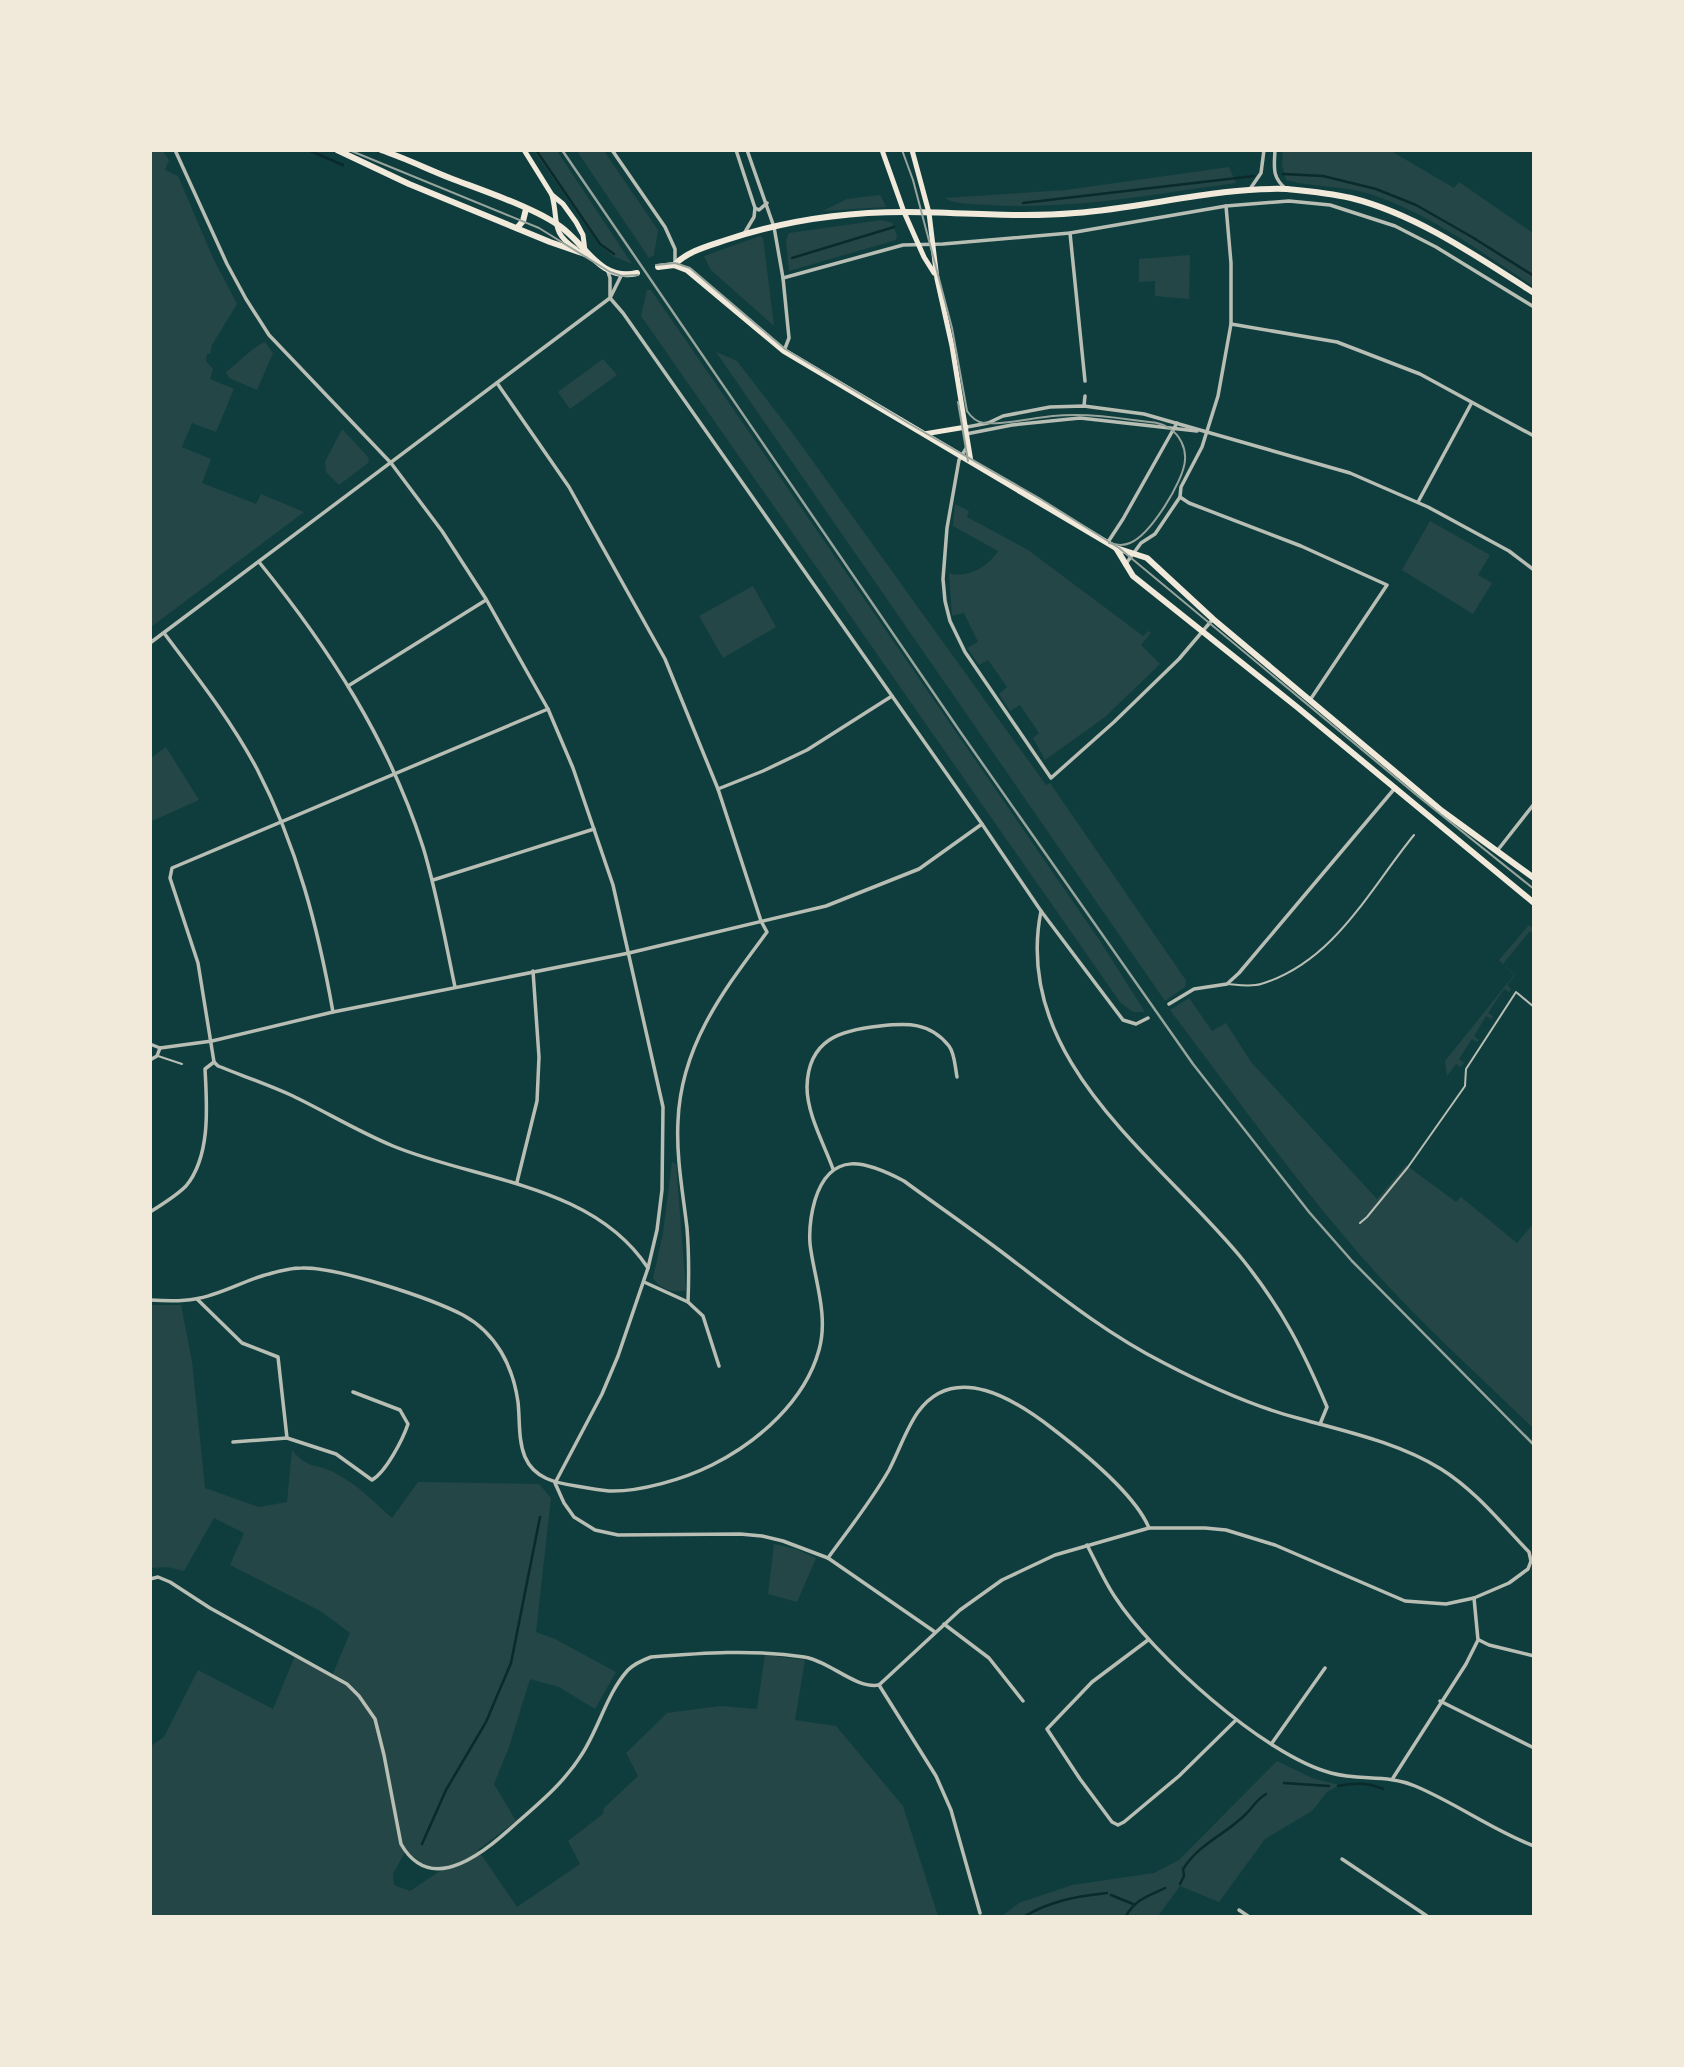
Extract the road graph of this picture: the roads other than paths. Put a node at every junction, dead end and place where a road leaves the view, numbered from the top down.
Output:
1 (175, 150) edge
2 (337, 150) edge
3 (524, 150) edge
4 (612, 150) edge
5 (736, 150) edge
6 (747, 150) edge
7 (882, 150) edge
8 (912, 150) edge
9 (1264, 150) edge
10 (1275, 150) edge
11 (379, 158) edge
12 (1250, 189) junction
13 (1287, 189) junction
14 (552, 195) junction
15 (767, 203) junction
16 (1226, 206) junction
17 (755, 208) junction
18 (526, 209) junction
19 (904, 212) junction
20 (929, 213) junction
21 (556, 225) junction
22 (774, 227) junction
23 (517, 228) junction
24 (1070, 233) junction
25 (744, 234) junction
26 (918, 244) junction
27 (934, 245) junction
28 (583, 253) junction
29 (675, 264) junction
30 (658, 267) dead end
31 (607, 268) junction
32 (637, 273) dead end
33 (622, 274) junction
34 (783, 278) junction
35 (937, 279) junction
36 (1534, 293) edge
37 (610, 298) junction
38 (1534, 307) edge
39 (1231, 324) junction
40 (784, 351) junction
41 (1085, 381) dead end
42 (497, 383) junction
43 (1085, 396) dead end
44 (1471, 404) junction
45 (1084, 406) junction
46 (1177, 423) junction
47 (966, 430) junction
48 (1174, 430) junction
49 (1206, 432) junction
50 (919, 433) junction
51 (1534, 436) edge
52 (968, 446) junction
53 (961, 457) junction
54 (971, 462) junction
55 (391, 463) junction
56 (1180, 497) junction
57 (1418, 502) junction
58 (1108, 542) junction
59 (1116, 548) junction
60 (1132, 553) junction
61 (259, 562) junction
62 (1125, 565) junction
63 (1534, 570) edge
64 (486, 599) junction
65 (1213, 619) junction
66 (1202, 630) junction
67 (164, 633) junction
68 (150, 643) edge
69 (348, 686) junction
70 (892, 695) junction
71 (1310, 700) junction
72 (548, 709) junction
73 (395, 774) junction
74 (1395, 788) junction
75 (718, 789) junction
76 (1534, 804) edge
77 (282, 822) junction
78 (982, 824) junction
79 (595, 829) junction
80 (1414, 835) dead end
81 (1497, 851) junction
82 (1534, 878) edge
83 (433, 880) junction
84 (1534, 903) edge
85 (1041, 911) junction
86 (761, 920) junction
87 (629, 953) junction
88 (533, 971) junction
89 (1227, 984) junction
90 (456, 986) junction
91 (1169, 1004) dead end
92 (1534, 1007) edge
93 (333, 1012) junction
94 (1148, 1018) dead end
95 (212, 1041) junction
96 (150, 1044) edge
97 (160, 1048) junction
98 (157, 1056) junction
99 (150, 1060) edge
100 (214, 1062) junction
101 (182, 1064) dead end
102 (957, 1077) dead end
103 (833, 1169) junction
104 (517, 1182) junction
105 (150, 1212) edge
106 (1360, 1223) dead end
107 (648, 1268) junction
108 (644, 1282) junction
109 (197, 1299) junction
110 (150, 1300) edge
111 (688, 1302) junction
112 (719, 1366) dead end
113 (352, 1392) dead end
114 (1320, 1424) junction
115 (287, 1438) junction
116 (233, 1442) dead end
117 (555, 1483) junction
118 (1149, 1528) junction
119 (1087, 1545) junction
120 (828, 1558) junction
121 (1532, 1562) edge
122 (150, 1578) edge
123 (1474, 1598) junction
124 (944, 1624) junction
125 (935, 1632) junction
126 (1148, 1640) junction
127 (1478, 1640) junction
128 (1534, 1656) edge
129 (1325, 1668) dead end
130 (879, 1685) junction
131 (1023, 1700) dead end
132 (1440, 1701) junction
133 (1237, 1720) junction
134 (1272, 1743) junction
135 (1534, 1748) edge
136 (1393, 1778) junction
137 (1534, 1846) edge
138 (1342, 1858) dead end
139 (1239, 1910) dead end
140 (980, 1913) dead end
141 (1248, 1916) edge
142 (1427, 1916) edge

1 - 55 street
2 - 11 main road
3 - 14 main road
4 - 29 street
5 - 17 street
6 - 15 street
7 - 19 main road
8 - 20 main road
9 - 12 street
10 - 13 street
11 - 18 main road
11 - 23 main road
12 - 13 main road
12 - 20 main road
13 - 36 main road
14 - 21 main road
14 - 28 main road
15 - 17 street
15 - 22 street
16 - 24 street
16 - 38 street
16 - 39 street
17 - 25 street
18 - 21 main road
18 - 23 main road
19 - 20 main road
19 - 22 main road
19 - 26 main road
20 - 27 main road
21 - 28 main road
22 - 25 main road
22 - 34 street
23 - 28 main road
24 - 27 street
24 - 41 street
25 - 29 main road
26 - 27 street
26 - 34 street
26 - 35 main road
27 - 35 main road
28 - 31 main road
29 - 30 main road
29 - 40 main road
31 - 33 main road
31 - 37 street
32 - 33 main road
33 - 37 street
34 - 40 street
35 - 47 main road
37 - 42 street
37 - 70 street
39 - 44 street
39 - 49 street
40 - 50 main road
42 - 55 street
42 - 75 street
43 - 45 street
44 - 51 street
44 - 57 street
45 - 46 street
45 - 47 street
46 - 48 street
46 - 49 street
47 - 48 street
47 - 50 main road
47 - 52 main road
48 - 49 street
48 - 58 street
49 - 56 street
49 - 57 street
50 - 53 main road
52 - 53 street
52 - 54 main road
53 - 54 main road
53 - 66 street
54 - 58 main road
55 - 61 street
55 - 64 street
56 - 60 street
56 - 71 street
57 - 63 street
58 - 59 main road
59 - 60 main road
59 - 62 main road
60 - 62 street
60 - 65 main road
61 - 67 street
61 - 69 street
62 - 66 main road
64 - 69 street
64 - 72 street
65 - 66 street
65 - 71 main road
66 - 74 main road
67 - 68 street
67 - 77 street
69 - 73 street
70 - 75 street
70 - 78 street
71 - 81 main road
72 - 73 street
72 - 79 street
73 - 77 street
73 - 83 street
74 - 84 main road
74 - 89 street
75 - 86 street
76 - 81 street
77 - 93 street
77 - 95 street
78 - 85 street
78 - 86 street
79 - 83 street
79 - 87 street
80 - 89 lane
81 - 82 main road
83 - 90 street
85 - 94 street
85 - 114 street
86 - 87 street
86 - 111 street
87 - 88 street
87 - 107 street
88 - 90 street
88 - 104 street
89 - 91 street
90 - 93 street
92 - 106 lane
93 - 95 street
95 - 97 street
95 - 100 street
96 - 97 street
97 - 98 street
98 - 99 street
98 - 101 lane
100 - 104 street
100 - 105 street
102 - 103 street
103 - 114 street
103 - 117 street
104 - 107 street
107 - 108 street
108 - 111 street
108 - 117 street
109 - 110 street
109 - 115 street
109 - 117 street
111 - 112 street
113 - 115 street
114 - 121 street
115 - 116 street
117 - 120 street
118 - 119 street
118 - 120 street
118 - 123 street
119 - 124 street
119 - 126 street
120 - 125 street
121 - 123 street
122 - 130 street
123 - 127 street
124 - 125 street
124 - 131 street
125 - 130 street
126 - 133 street
126 - 133 street
127 - 128 street
127 - 132 street
129 - 134 street
130 - 140 street
132 - 135 street
132 - 136 street
133 - 134 street
134 - 136 street
136 - 137 street
138 - 142 street
139 - 141 street

